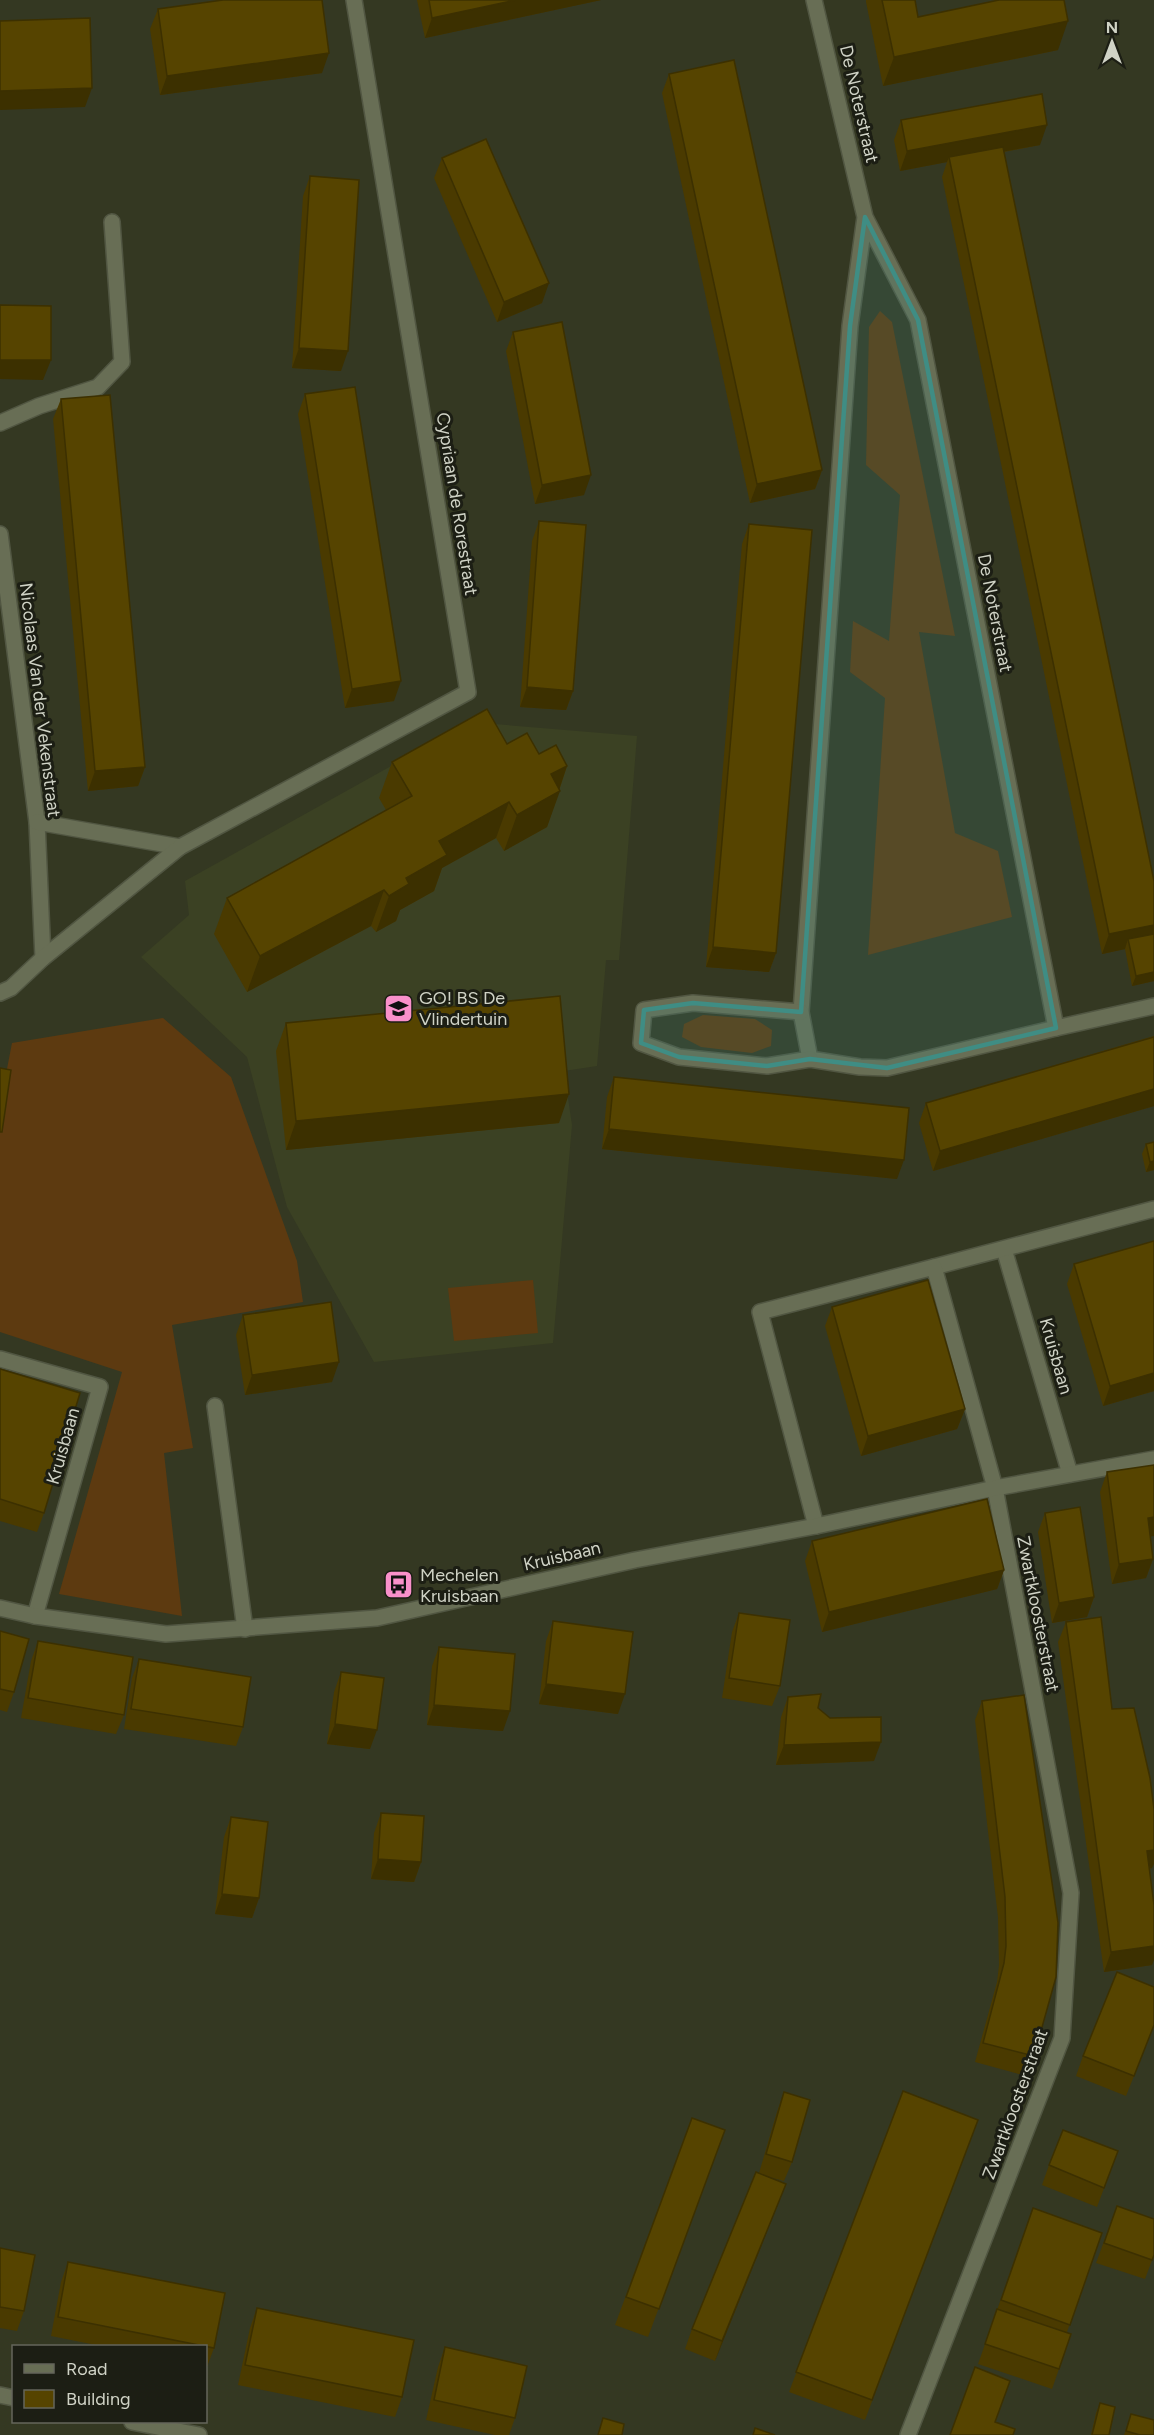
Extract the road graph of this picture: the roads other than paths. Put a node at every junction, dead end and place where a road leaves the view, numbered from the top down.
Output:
1 (354, 0) edge
2 (814, 0) edge
3 (865, 217) junction
4 (112, 222) dead end
5 (0, 423) edge
6 (0, 534) edge
7 (37, 822) junction
8 (180, 847) junction
9 (43, 958) junction
10 (0, 993) edge
11 (1154, 1006) edge
12 (801, 1012) junction
13 (1056, 1028) junction
14 (810, 1059) junction
15 (1154, 1209) edge
16 (1004, 1249) junction
17 (934, 1267) junction
18 (0, 1359) edge
19 (215, 1406) dead end
20 (1154, 1459) edge
21 (1070, 1474) junction
22 (994, 1488) junction
23 (816, 1526) junction
24 (0, 1608) edge
25 (35, 1616) junction
26 (246, 1629) junction
27 (142, 2423) edge
28 (199, 2435) edge
29 (908, 2435) edge

1 - 8 street, Cypriaan de Rorestraat
2 - 3 street, De Noterstraat
3 - 12 street, De Noterstraat
3 - 13 street, De Noterstraat
4 - 5 street
6 - 7 street, Nicolaas Van der Vekenstraat
7 - 8 street
7 - 9 street, Nicolaas Van der Vekenstraat
8 - 9 street, Cypriaan de Rorestraat
9 - 10 street
11 - 13 street
12 - 14 street, De Noterstraat
12 - 14 street
13 - 14 street
15 - 16 street
16 - 17 street
16 - 21 street, Kruisbaan
17 - 22 street
17 - 23 street
18 - 25 street, Kruisbaan
19 - 26 street
20 - 21 street, Kruisbaan
21 - 22 street, Kruisbaan
22 - 23 street, Kruisbaan
22 - 29 street, Zwartkloosterstraat
23 - 26 street, Kruisbaan
24 - 25 street, Kruisbaan
25 - 26 street, Kruisbaan
27 - 28 street

